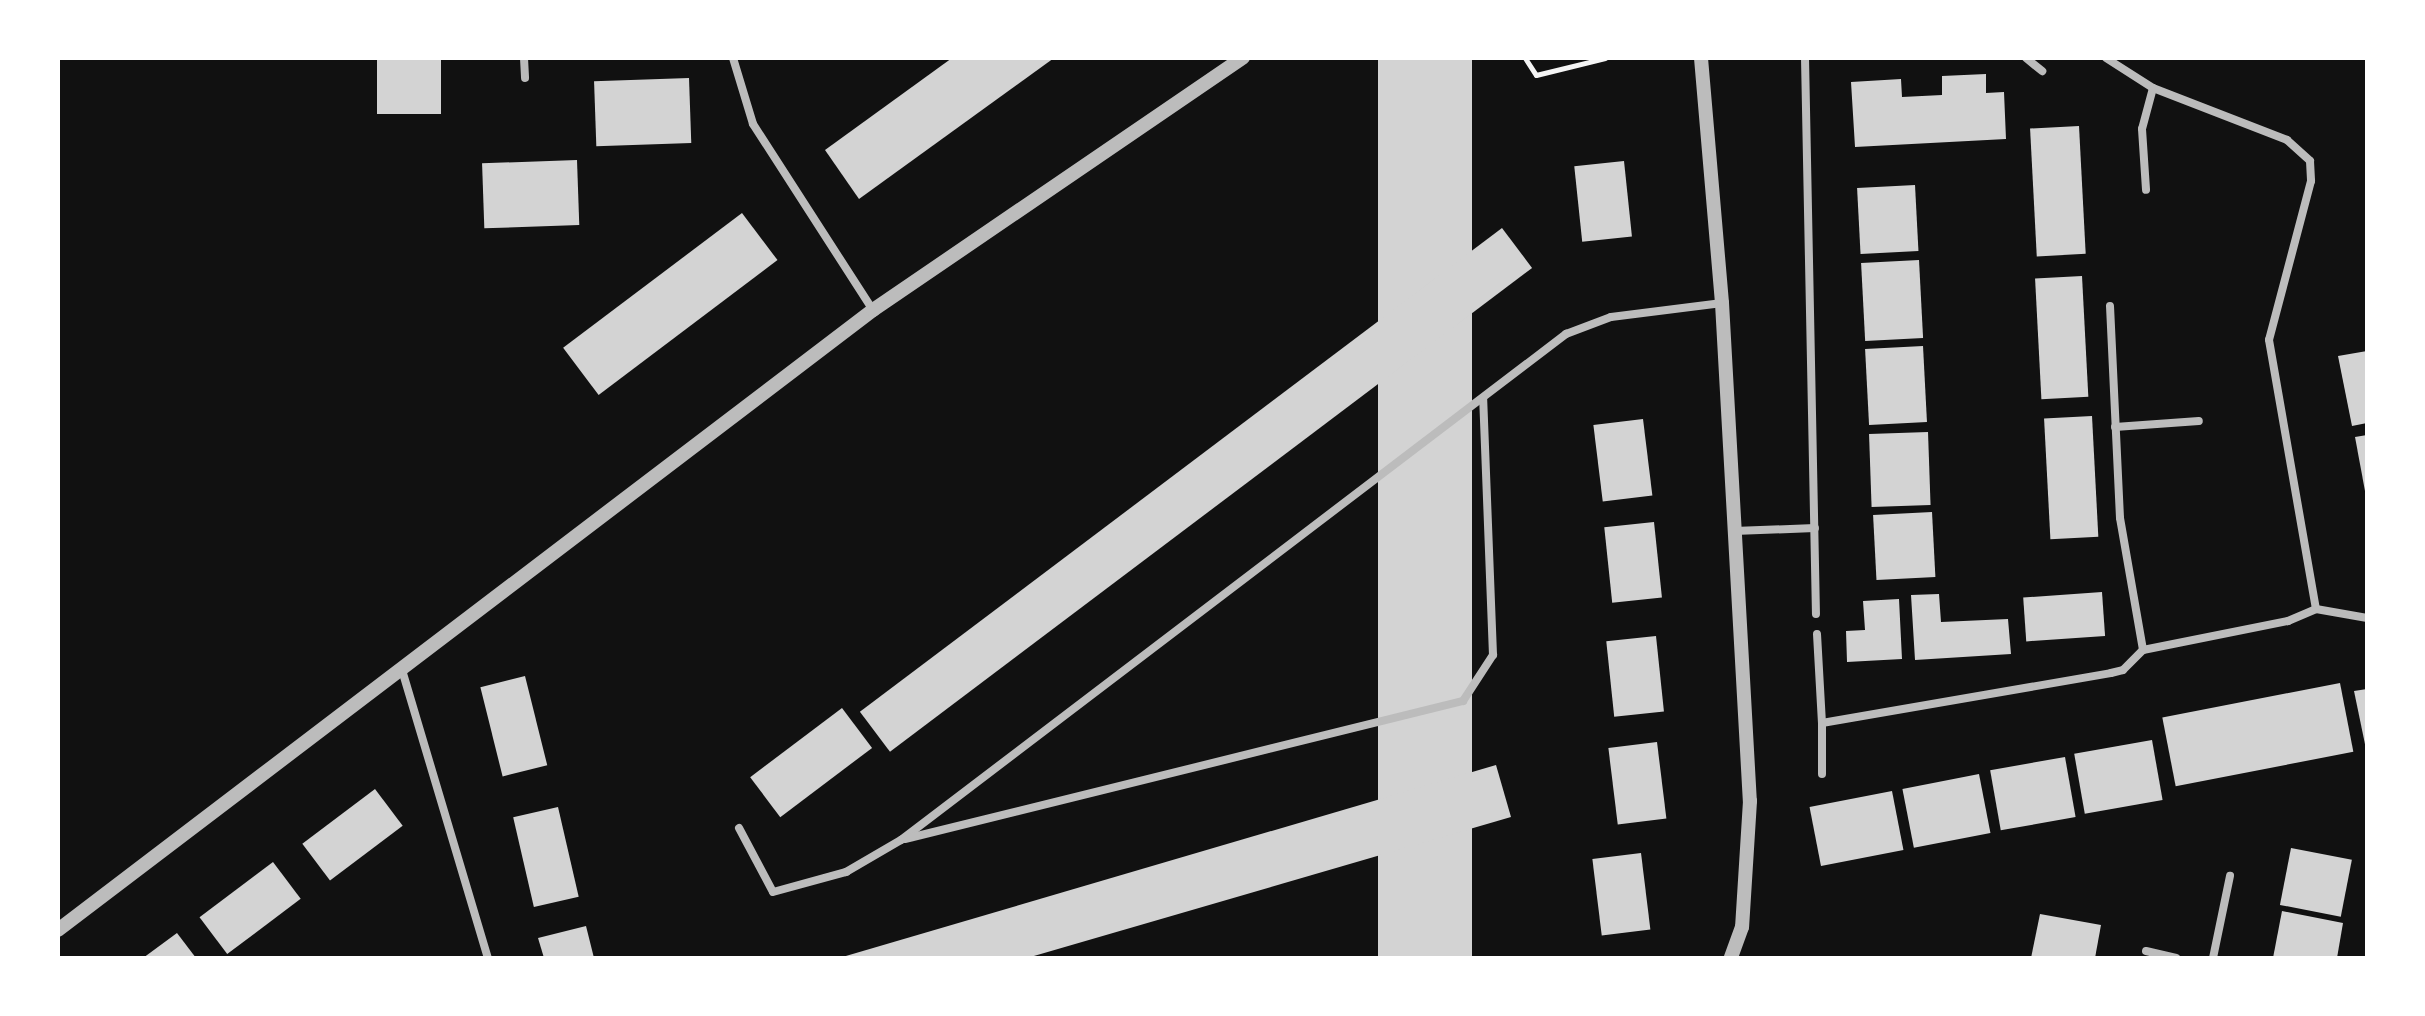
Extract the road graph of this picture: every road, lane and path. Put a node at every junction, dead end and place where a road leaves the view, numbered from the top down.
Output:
1 (524, 58) edge
2 (733, 58) edge
3 (1243, 58) edge
4 (1525, 58) edge
5 (1605, 58) edge
6 (1701, 58) edge
7 (1805, 58) edge
8 (2026, 58) edge
9 (2106, 58) edge
10 (2042, 71) dead end
11 (525, 78) dead end
12 (2153, 88) junction
13 (2146, 190) dead end
14 (1722, 303) junction
15 (2110, 306) dead end
16 (873, 310) junction
17 (1483, 398) junction
18 (2199, 421) dead end
19 (2115, 427) junction
20 (1815, 528) junction
21 (1734, 531) junction
22 (2316, 609) junction
23 (1816, 614) dead end
24 (2367, 618) edge
25 (1817, 634) dead end
26 (2143, 650) junction
27 (402, 670) junction
28 (1822, 723) junction
29 (1822, 774) dead end
30 (739, 828) dead end
31 (901, 840) junction
32 (2230, 876) dead end
33 (58, 930) edge
34 (2146, 951) dead end
35 (488, 958) edge
36 (1731, 958) edge
37 (2176, 958) edge
38 (2213, 958) edge

1 - 11 street
2 - 16 street
3 - 16 street
4 - 5 path
6 - 14 street
7 - 20 street
8 - 10 street
9 - 12 street
12 - 13 street
12 - 22 street
14 - 17 street
14 - 21 street
15 - 19 street
16 - 27 street
17 - 31 street
17 - 31 street
18 - 19 street
19 - 26 street
20 - 21 street
20 - 23 street
21 - 36 street
22 - 24 street
22 - 26 street
25 - 28 street
26 - 28 street
27 - 33 street
27 - 35 street
28 - 29 street
30 - 31 street
32 - 38 street
34 - 37 street

